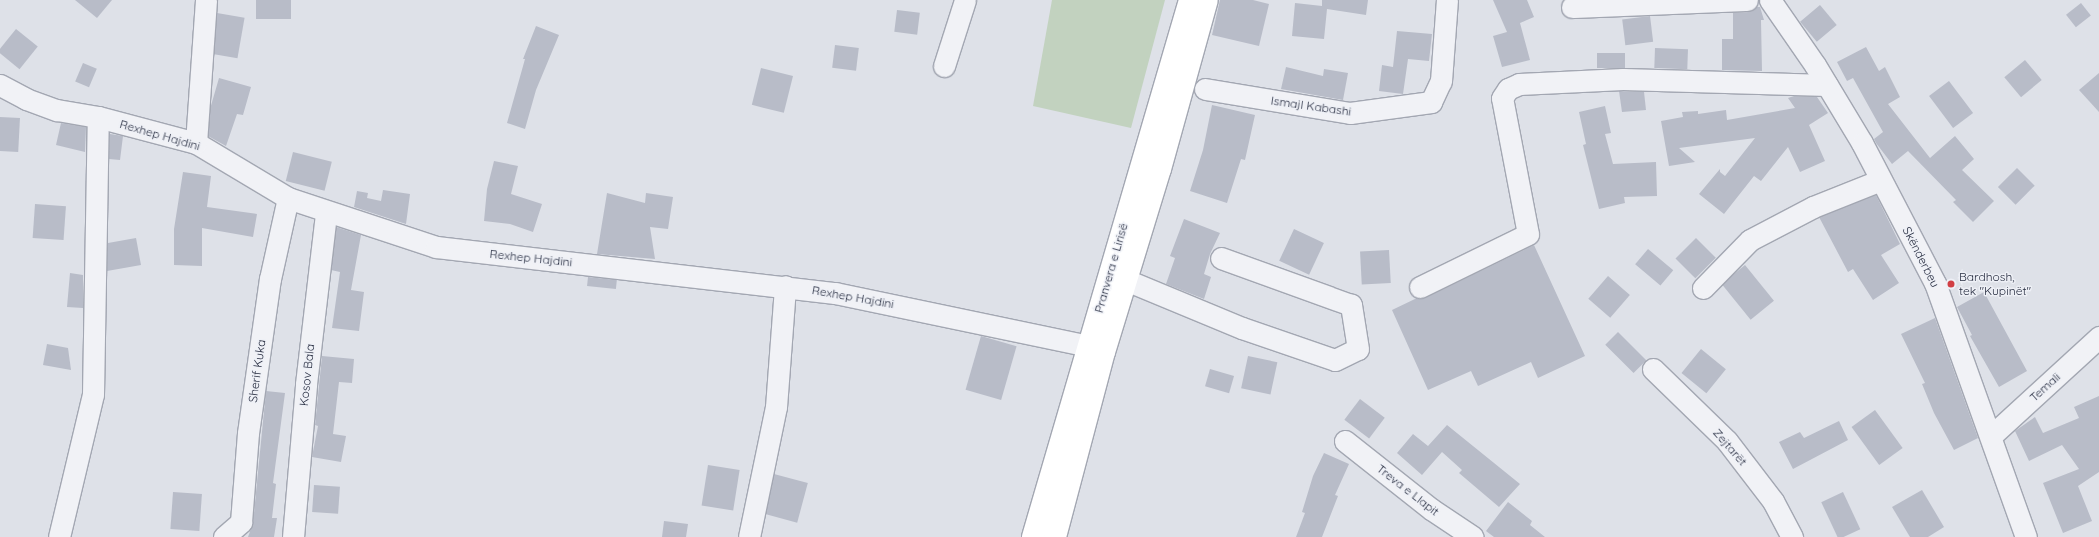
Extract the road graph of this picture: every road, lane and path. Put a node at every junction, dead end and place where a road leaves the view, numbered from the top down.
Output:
1 (206, 0) edge
2 (965, 0) edge
3 (1190, 0) edge
4 (1207, 0) edge
5 (1447, 0) edge
6 (1747, 0) edge
7 (1770, 0) edge
8 (1572, 7) dead end
9 (944, 66) dead end
10 (0, 85) edge
11 (1827, 85) junction
12 (1206, 89) dead end
13 (98, 117) junction
14 (196, 143) junction
15 (1881, 180) junction
16 (288, 198) junction
17 (326, 213) junction
18 (1221, 258) dead end
19 (1126, 280) junction
20 (785, 286) junction
21 (1420, 287) dead end
22 (1703, 288) dead end
23 (2099, 337) edge
24 (1088, 346) junction
25 (1653, 369) dead end
26 (1991, 436) junction
27 (1345, 441) dead end
28 (59, 537) edge
29 (224, 537) edge
30 (293, 537) edge
31 (749, 537) edge
32 (1033, 537) edge
33 (1055, 537) edge
34 (1473, 537) edge
35 (1792, 537) edge
36 (2026, 537) edge

1 - 14 street
2 - 9 street
3 - 24 main road, Pranvera e Lirisë
4 - 19 main road, Pranvera e Lirisë
5 - 12 street, Ismajl Kabashi
6 - 8 street
7 - 11 street, Skënderbeu
10 - 13 street, Rexhep Hajdini
11 - 15 street, Skënderbeu
11 - 21 street
13 - 14 street, Rexhep Hajdini
13 - 28 street
14 - 16 street, Rexhep Hajdini
15 - 22 street
15 - 26 street, Skënderbeu
16 - 17 street, Rexhep Hajdini
16 - 29 street, Sherif Kuka
17 - 20 street, Rexhep Hajdini
17 - 30 street, Kosov Bala
18 - 19 street, Pranvera e Lirisë
19 - 33 main road, Pranvera e Lirisë
20 - 24 street, Rexhep Hajdini
20 - 31 street
23 - 26 street, Temali
24 - 32 main road, Pranvera e Lirisë
25 - 35 street, Zejtarët
26 - 36 street, Skënderbeu
27 - 34 street, Treva e Llapit

